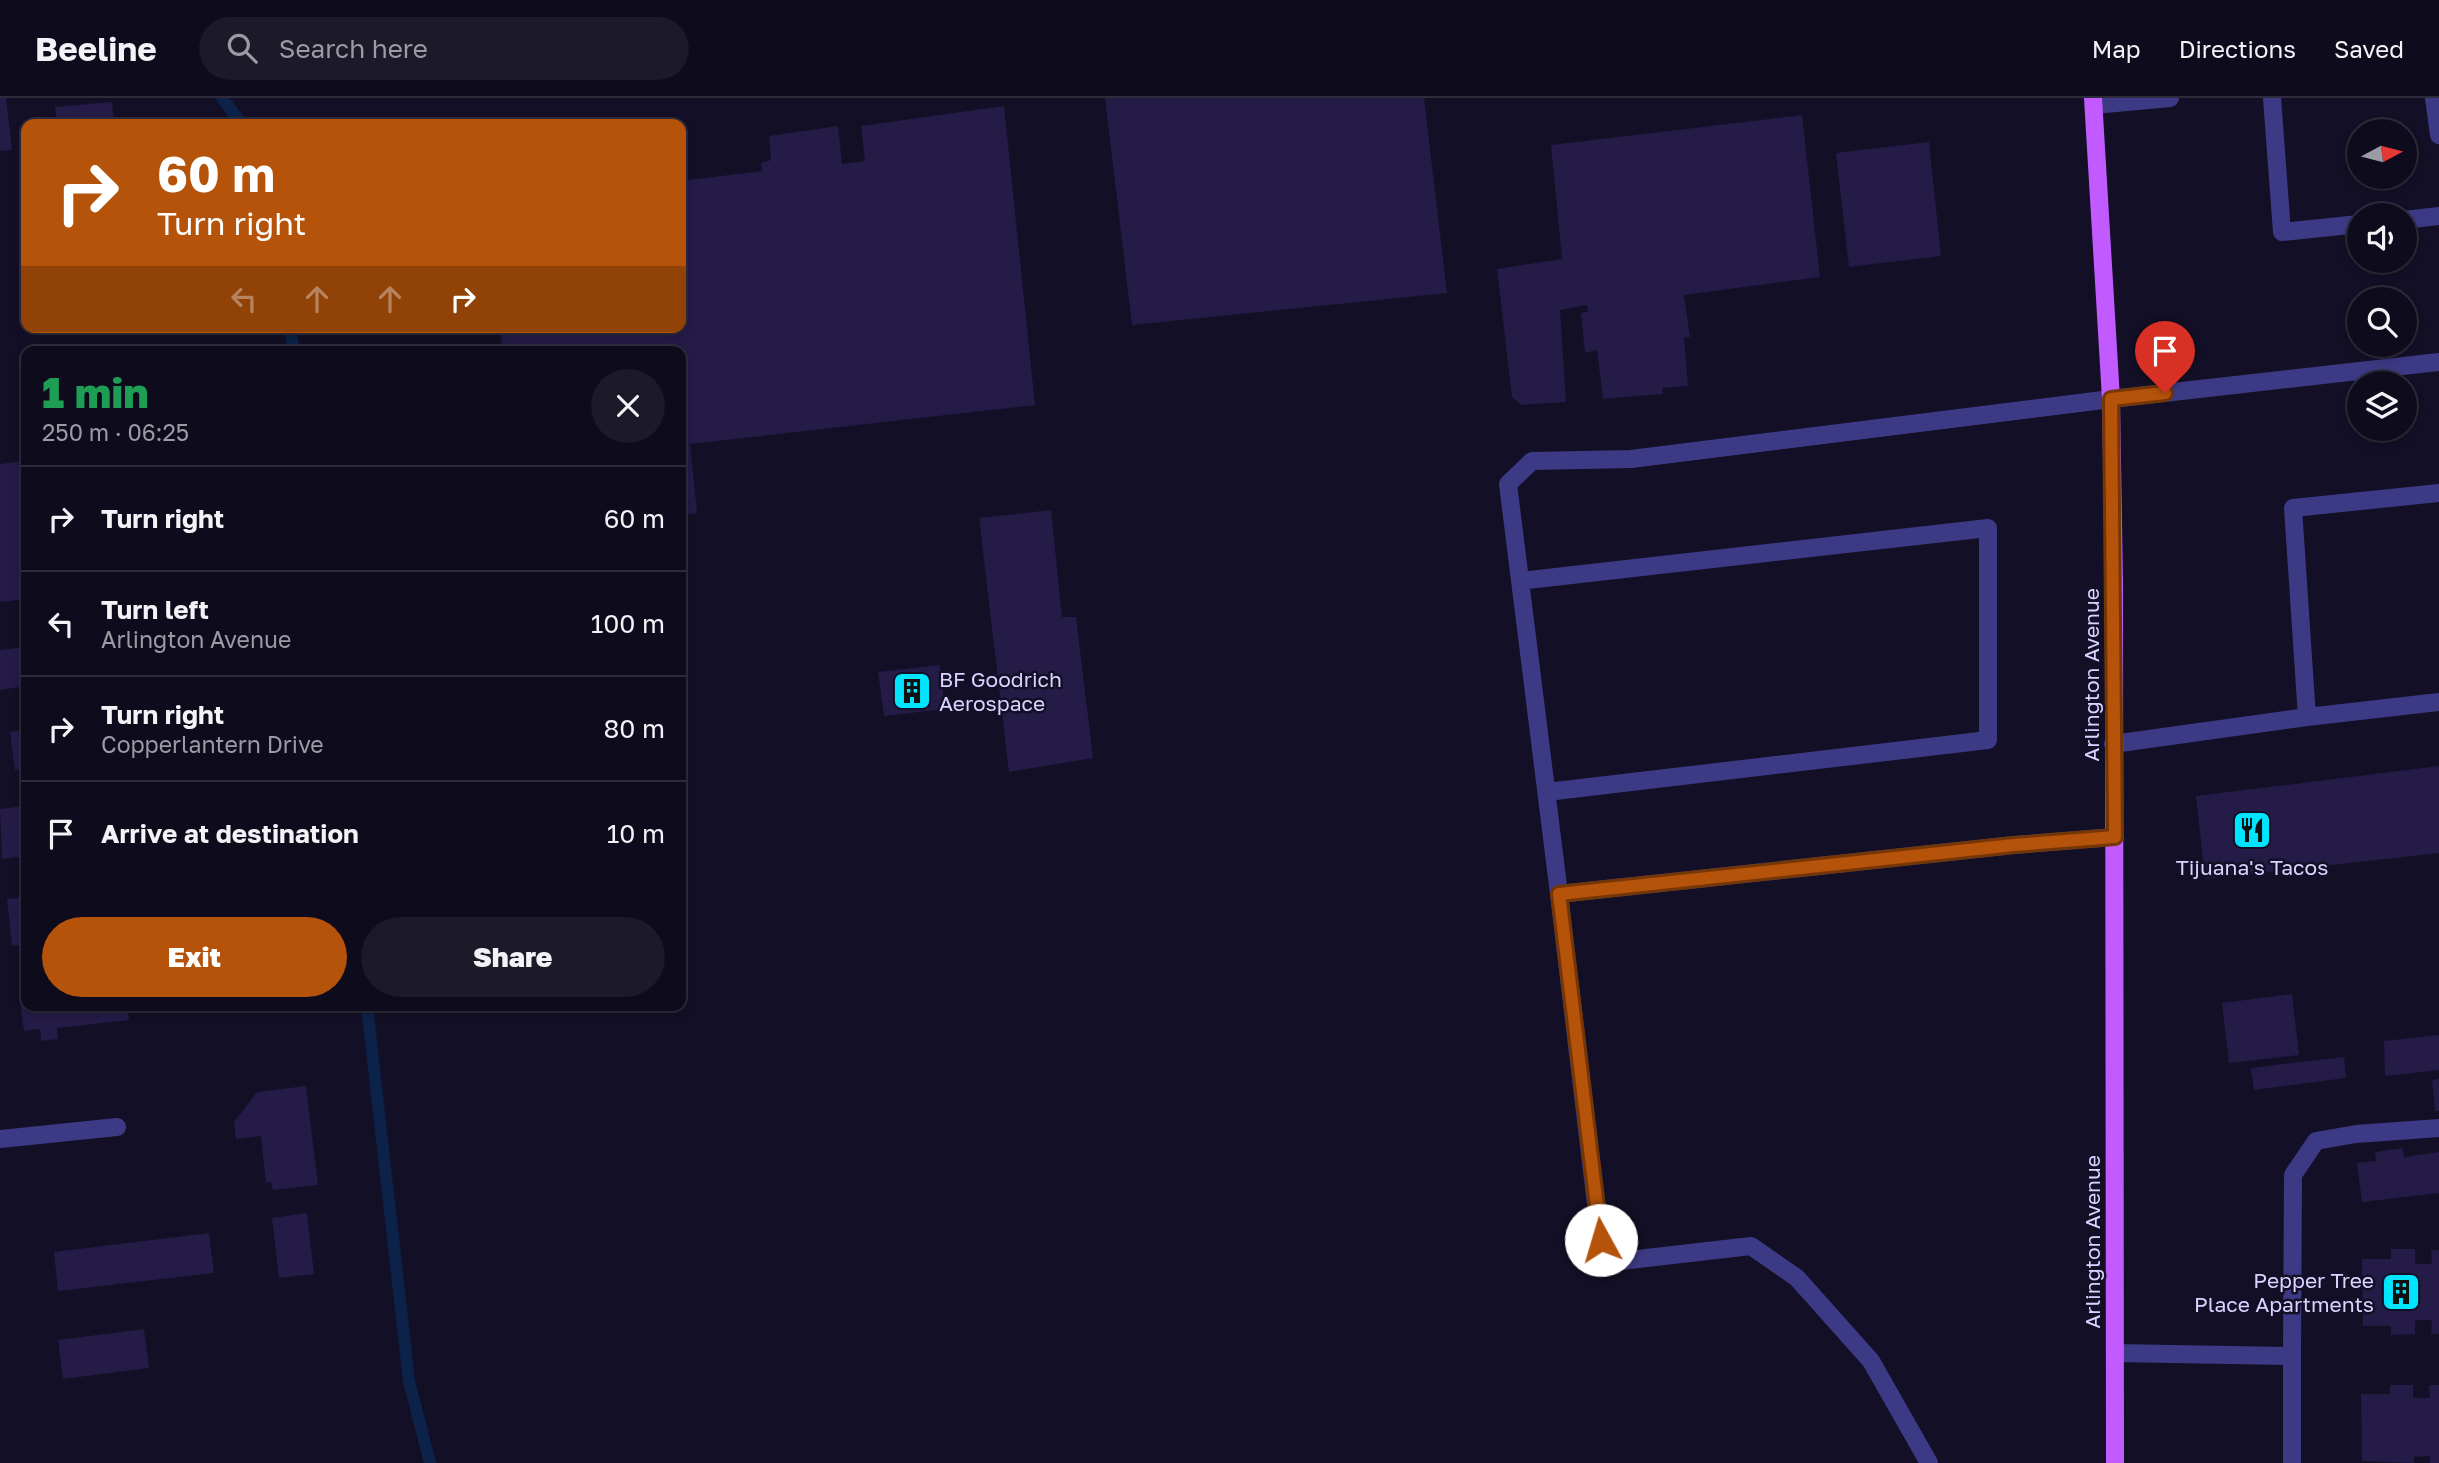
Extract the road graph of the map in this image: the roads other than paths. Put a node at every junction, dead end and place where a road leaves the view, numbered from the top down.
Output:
1 (2170, 98) edge
2 (2272, 98) edge
3 (2434, 98) edge
4 (2093, 102) edge
5 (2439, 135) edge
6 (2439, 216) edge
7 (2417, 219) edge
8 (2347, 225) edge
9 (2439, 362) edge
10 (2111, 399) junction
11 (2439, 493) edge
12 (1520, 581) junction
13 (2439, 702) edge
14 (2306, 717) junction
15 (2113, 744) junction
16 (1547, 792) junction
17 (2115, 837) junction
18 (1559, 894) junction
19 (117, 1127) dead end
20 (2439, 1128) edge
21 (0, 1139) edge
22 (2115, 1353) junction
23 (2292, 1356) junction
24 (1929, 1463) edge
25 (2115, 1463) edge
26 (2292, 1463) edge

1 - 4 street
2 - 8 street
3 - 5 street
4 - 10 main road, Arlington Avenue
6 - 7 street
9 - 10 street
10 - 12 street
10 - 15 main road, Arlington Avenue
11 - 14 street
12 - 16 street
12 - 16 street
13 - 14 street
14 - 15 street
15 - 17 main road, Arlington Avenue
16 - 18 street
17 - 18 street
17 - 22 main road, Arlington Avenue
18 - 24 street
19 - 21 street
20 - 23 street
22 - 23 street
22 - 25 main road, Arlington Avenue
23 - 26 street

